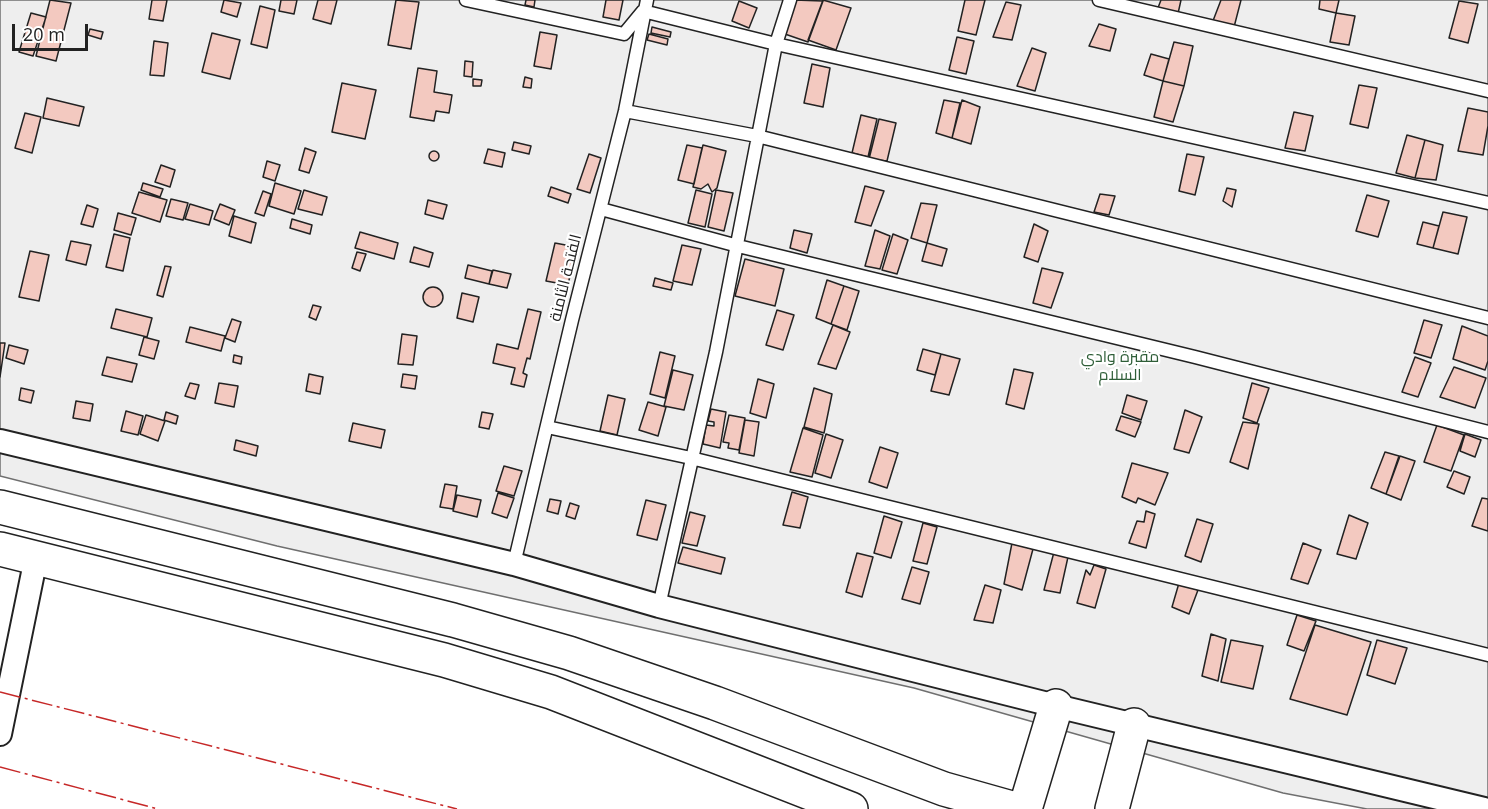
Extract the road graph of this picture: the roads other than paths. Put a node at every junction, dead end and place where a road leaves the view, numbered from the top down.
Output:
1 (466, 0) edge
2 (790, 0) edge
3 (1100, 0) edge
4 (645, 5) edge
5 (776, 44) junction
6 (1488, 91) edge
7 (625, 111) junction
8 (757, 136) junction
9 (1488, 203) edge
10 (601, 209) junction
11 (738, 246) junction
12 (1488, 318) edge
13 (548, 427) junction
14 (1488, 432) edge
15 (0, 441) edge
16 (691, 458) junction
17 (0, 507) edge
18 (0, 549) edge
19 (36, 558) junction
20 (514, 564) junction
21 (659, 606) junction
22 (1488, 655) edge
23 (605, 665) junction
24 (702, 698) junction
25 (581, 703) junction
26 (1056, 706) junction
27 (1134, 725) junction
28 (0, 734) edge
29 (680, 742) junction
30 (851, 809) edge
31 (1015, 809) edge
32 (1025, 809) edge
33 (1112, 809) edge
34 (1484, 809) edge

1 - 4 lane
2 - 5 lane
3 - 6 lane
4 - 5 lane
4 - 7 lane, الفتحة الثامنة
5 - 8 lane
5 - 9 lane
7 - 8 lane
7 - 10 lane, الفتحة الثامنة
8 - 11 lane
8 - 12 lane
10 - 11 lane
10 - 13 lane, الفتحة الثامنة
11 - 14 lane
11 - 16 lane
13 - 16 lane
13 - 20 lane, الفتحة الثامنة
15 - 20 street
16 - 21 lane
16 - 22 lane
17 - 23 main road
18 - 19 main road
19 - 25 main road
19 - 28 street
20 - 21 street
21 - 26 street
23 - 24 main road
23 - 25 main road
24 - 29 main road
24 - 31 main road
25 - 29 main road
26 - 27 street
26 - 32 main road
27 - 33 main road
27 - 34 street
29 - 30 main road

